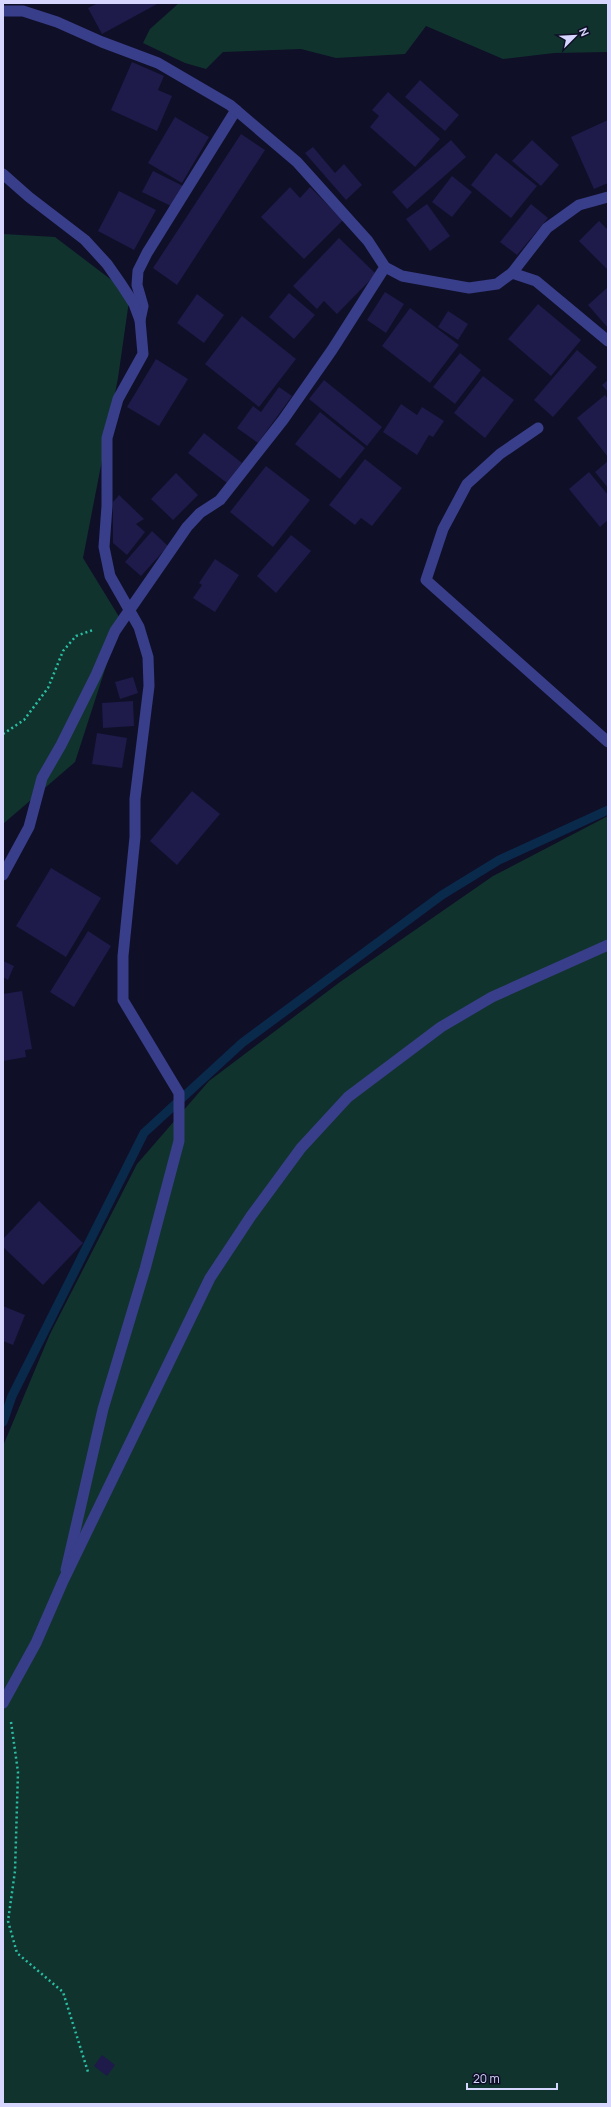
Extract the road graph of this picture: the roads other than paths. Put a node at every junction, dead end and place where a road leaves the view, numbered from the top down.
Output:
1 (3, 11) edge
2 (236, 110) junction
3 (3, 174) edge
4 (608, 197) edge
5 (385, 267) junction
6 (512, 273) junction
7 (140, 320) junction
8 (608, 341) edge
9 (538, 428) dead end
10 (130, 611) junction
11 (608, 742) edge
12 (3, 875) edge
13 (608, 945) edge
14 (63, 1580) junction
15 (5, 1699) edge

1 - 2 street
2 - 5 street
2 - 7 street
3 - 7 street
4 - 6 street
5 - 6 street
5 - 10 street
6 - 8 street
7 - 10 street
9 - 11 street
10 - 12 street
10 - 14 street
13 - 14 street
14 - 15 street

